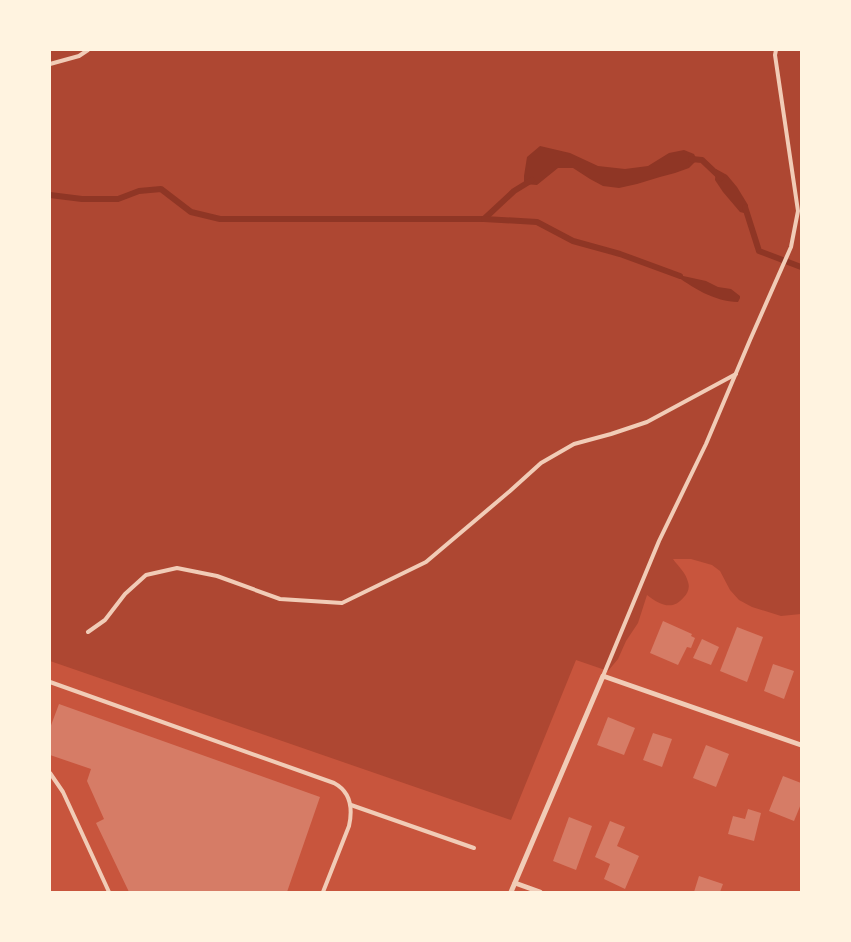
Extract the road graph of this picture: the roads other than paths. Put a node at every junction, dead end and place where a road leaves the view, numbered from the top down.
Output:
1 (88, 50) edge
2 (776, 50) edge
3 (50, 64) edge
4 (736, 374) junction
5 (88, 632) dead end
6 (603, 676) junction
7 (50, 682) edge
8 (801, 745) edge
9 (50, 773) edge
10 (351, 805) junction
11 (474, 848) dead end
12 (515, 883) junction
13 (110, 892) edge
14 (323, 892) edge
15 (511, 892) edge
16 (540, 892) edge

1 - 3 lane
2 - 4 lane
4 - 5 lane
4 - 6 lane
6 - 8 street
6 - 12 street
7 - 10 lane
9 - 13 lane
10 - 11 lane
10 - 14 lane
12 - 15 street
12 - 16 street

